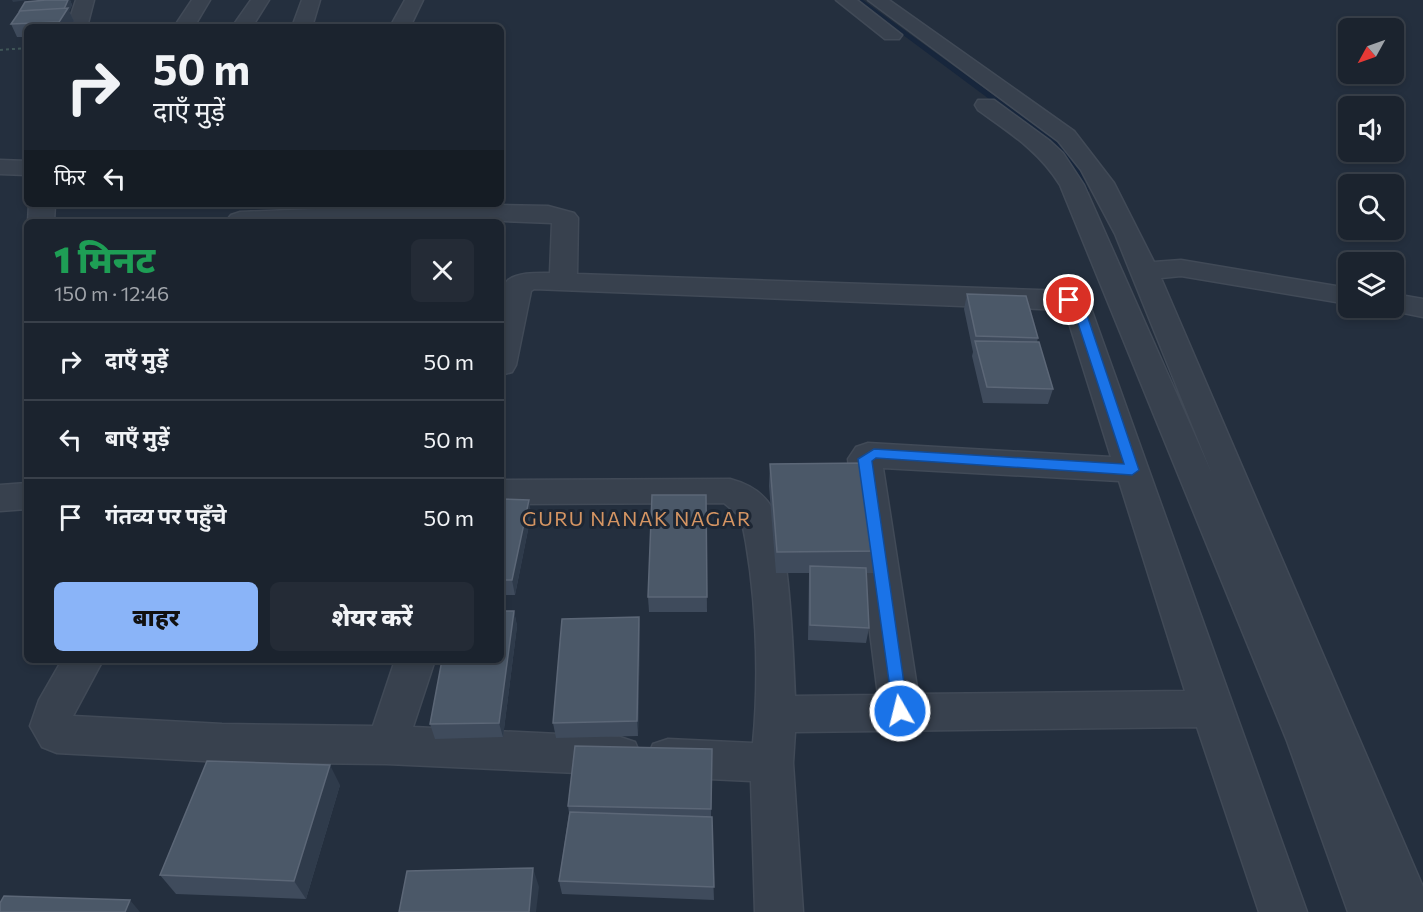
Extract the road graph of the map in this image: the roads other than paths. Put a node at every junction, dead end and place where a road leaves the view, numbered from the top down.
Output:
1 (85, 0) edge
2 (201, 0) edge
3 (260, 0) edge
4 (311, 0) edge
5 (414, 0) edge
6 (845, 0) edge
7 (877, 0) edge
8 (78, 24) edge
9 (186, 24) edge
10 (244, 24) edge
11 (303, 24) edge
12 (402, 24) edge
13 (0, 167) edge
14 (24, 168) edge
15 (241, 215) edge
16 (1144, 271) junction
17 (563, 282) junction
18 (1338, 294) edge
19 (1404, 305) edge
20 (1423, 308) edge
21 (504, 351) edge
22 (1132, 470) junction
23 (504, 492) edge
24 (24, 496) edge
25 (0, 498) edge
26 (81, 663) edge
27 (414, 663) edge
28 (1206, 693) junction
29 (900, 711) junction
30 (776, 714) junction
31 (387, 745) junction
32 (772, 763) junction
33 (779, 912) edge
34 (1283, 912) edge
35 (1372, 912) edge
36 (1410, 912) edge

1 - 8 street
2 - 9 street
3 - 10 street
4 - 11 street
5 - 12 street
6 - 35 street
7 - 16 street
13 - 14 street
15 - 17 street
16 - 18 street
16 - 36 street
17 - 21 street
17 - 22 street
19 - 20 street
22 - 28 street
22 - 29 street
23 - 30 street
24 - 25 street
26 - 31 street
27 - 31 street
28 - 29 street
28 - 34 street
29 - 30 street
30 - 32 street
31 - 32 street
32 - 33 street

